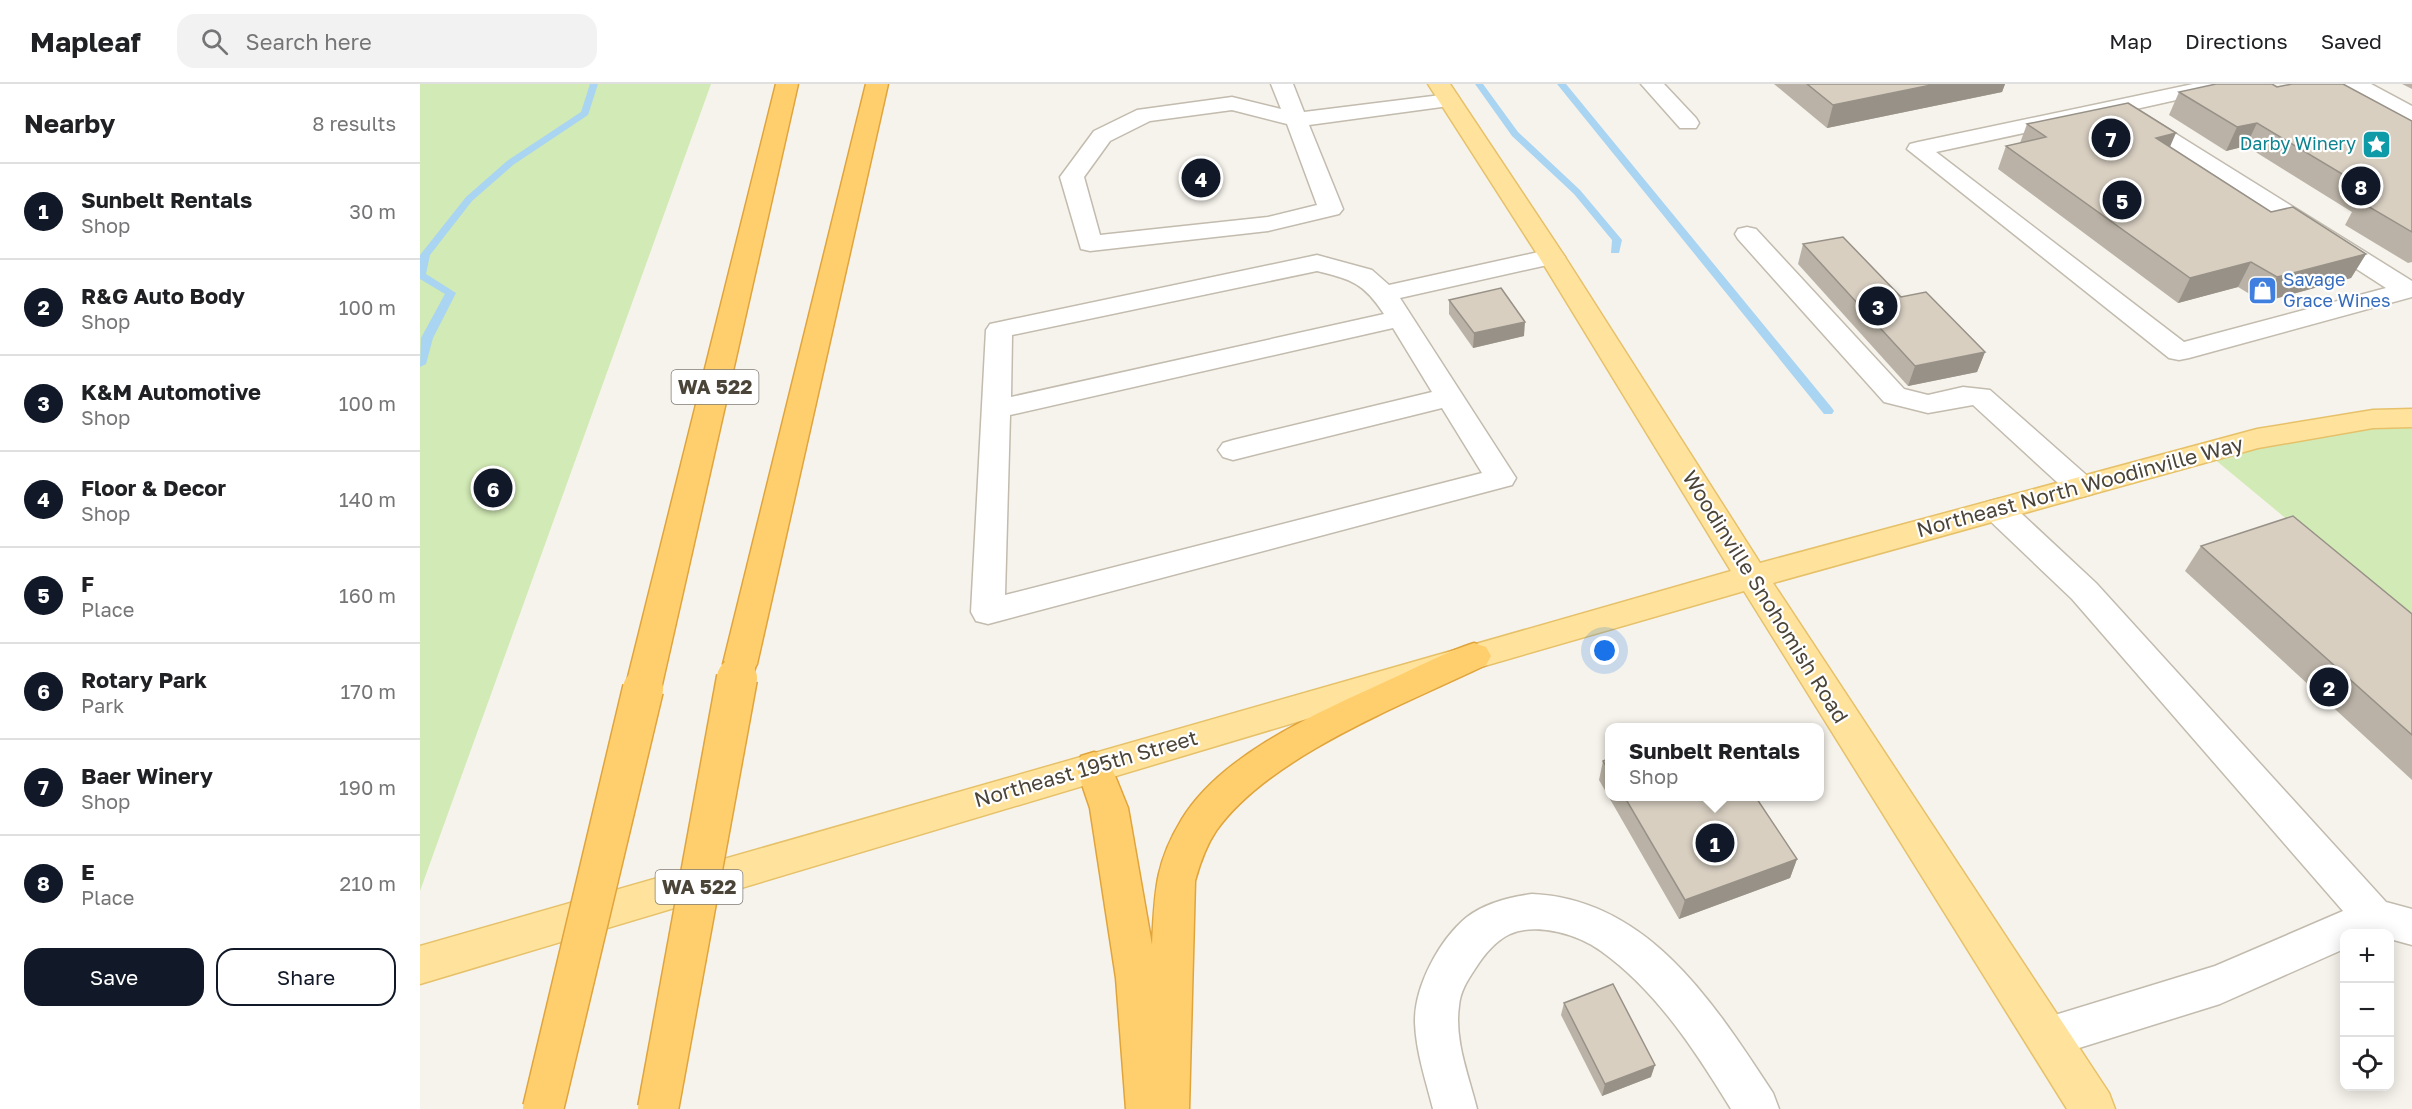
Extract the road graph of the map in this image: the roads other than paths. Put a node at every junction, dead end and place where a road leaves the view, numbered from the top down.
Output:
1 (787, 84) edge
2 (877, 84) edge
3 (1282, 84) edge
4 (1652, 84) edge
5 (2223, 84) edge
6 (2355, 84) edge
7 (1444, 92) edge
8 (2120, 106) junction
9 (2412, 115) edge
10 (1296, 120) junction
11 (1688, 123) dead end
12 (1747, 234) dead end
13 (1552, 257) junction
14 (2409, 290) edge
15 (1384, 294) junction
16 (1399, 319) junction
17 (1449, 397) junction
18 (996, 410) junction
19 (2412, 418) edge
20 (1233, 450) dead end
21 (2081, 487) junction
22 (1998, 510) junction
23 (1752, 577) junction
24 (1474, 656) junction
25 (1094, 767) junction
26 (2393, 922) edge
27 (420, 965) edge
28 (2047, 1036) junction
29 (2082, 1106) edge
30 (543, 1109) edge
31 (658, 1109) edge
32 (1148, 1109) edge
33 (1167, 1109) edge
34 (1455, 1109) edge
35 (1756, 1109) edge

1 - 30 highway, WA 522, bridge
2 - 31 highway, WA 522, bridge
3 - 10 lane
4 - 11 lane
5 - 8 lane
6 - 9 lane
7 - 10 lane
7 - 13 main road, Woodinville Snohomish Road
8 - 14 lane
8 - 14 lane
10 - 10 lane
12 - 21 lane
13 - 15 lane
13 - 23 main road, Woodinville Snohomish Road
15 - 16 lane
15 - 18 lane
16 - 17 lane
16 - 18 lane
17 - 18 lane
17 - 20 lane
19 - 21 main road, Northeast North Woodinville Way
21 - 22 main road, Northeast North Woodinville Way
22 - 23 main road, Northeast North Woodinville Way
22 - 26 lane
23 - 24 main road, Northeast 195th Street
23 - 28 main road, Woodinville Snohomish Road
24 - 25 main road, Northeast 195th Street
24 - 33 highway
25 - 27 main road, Northeast 195th Street
25 - 32 highway
26 - 28 lane
28 - 29 main road, Woodinville Snohomish Road
34 - 35 lane

